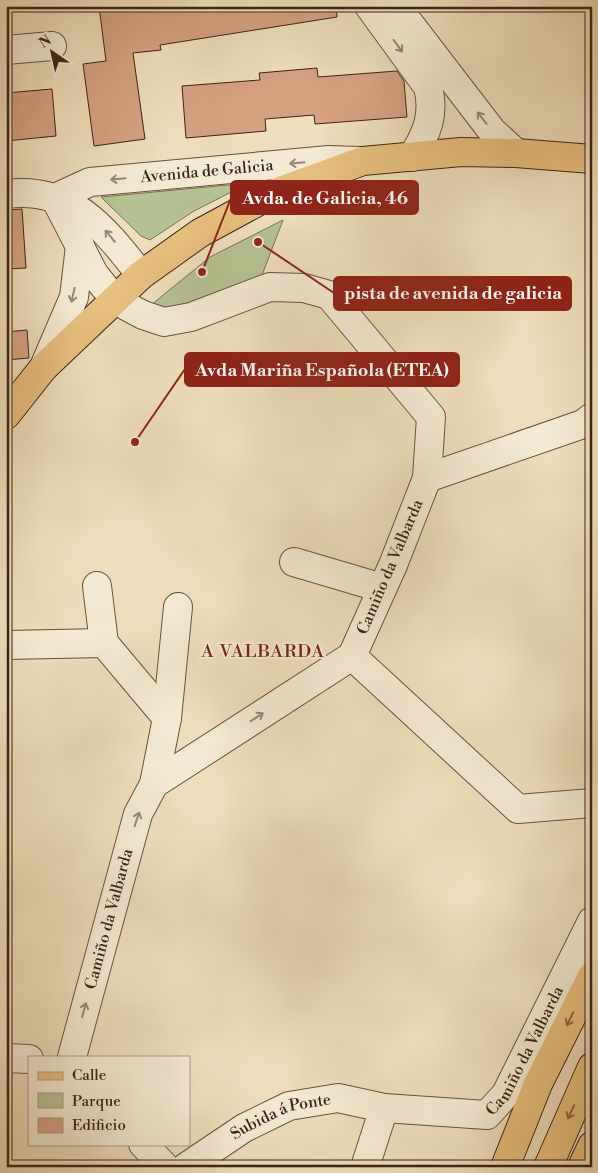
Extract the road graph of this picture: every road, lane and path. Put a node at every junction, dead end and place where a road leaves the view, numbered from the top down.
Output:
1 (369, 6) edge
2 (396, 6) edge
3 (52, 46) dead end
4 (6, 50) edge
5 (516, 153) junction
6 (412, 157) junction
7 (592, 158) edge
8 (363, 161) junction
9 (6, 194) edge
10 (55, 198) junction
11 (80, 246) junction
12 (140, 274) junction
13 (115, 300) junction
14 (44, 367) junction
15 (6, 415) edge
16 (592, 417) edge
17 (427, 478) junction
18 (294, 562) dead end
19 (97, 586) dead end
20 (382, 588) junction
21 (178, 607) dead end
22 (104, 643) junction
23 (6, 645) edge
24 (352, 656) junction
25 (167, 718) junction
26 (154, 784) junction
27 (592, 803) edge
28 (592, 920) edge
29 (592, 976) edge
30 (72, 1056) edge
31 (6, 1058) edge
32 (28, 1059) edge
33 (592, 1067) edge
34 (384, 1108) junction
35 (146, 1146) edge
36 (592, 1146) edge
37 (165, 1167) edge
38 (186, 1167) edge
39 (366, 1167) edge
40 (504, 1167) edge
41 (548, 1167) edge
42 (582, 1167) edge

1 -> 6 street
5 -> 2 street
3 - 4 street
5 - 6 main road, Avenida de Galicia
5 - 7 main road, Avenida de Galicia
6 - 8 main road, Avenida de Galicia
8 -> 10 street, Avenida de Galicia
8 - 12 main road, Avenida de Galicia
9 - 10 street
10 - 11 street
12 -> 10 street
11 - 13 street
11 -> 14 street, Avenida de Galicia
12 - 13 main road, Avenida de Galicia
13 - 14 main road, Avenida de Galicia
13 - 17 street, Camiño da Valbarda
14 - 15 main road, Avenida de Galicia
16 - 17 street, Camiño da Valbarda
17 - 20 street, Camiño da Valbarda
18 - 20 street
19 - 22 street
20 - 24 street, Camiño da Valbarda
21 - 25 street, Camiño da Valbarda
22 - 23 street
22 - 25 street
26 -> 24 street, Camiño da Valbarda
24 - 27 street
25 - 26 street, Camiño da Valbarda
30 -> 26 street, Camiño da Valbarda
28 - 34 street, Camiño da Valbarda
29 -> 40 main road
31 - 32 street
33 -> 41 main road
34 - 38 street, Subida á Ponte
34 - 39 street
35 - 37 street
36 - 42 main road

